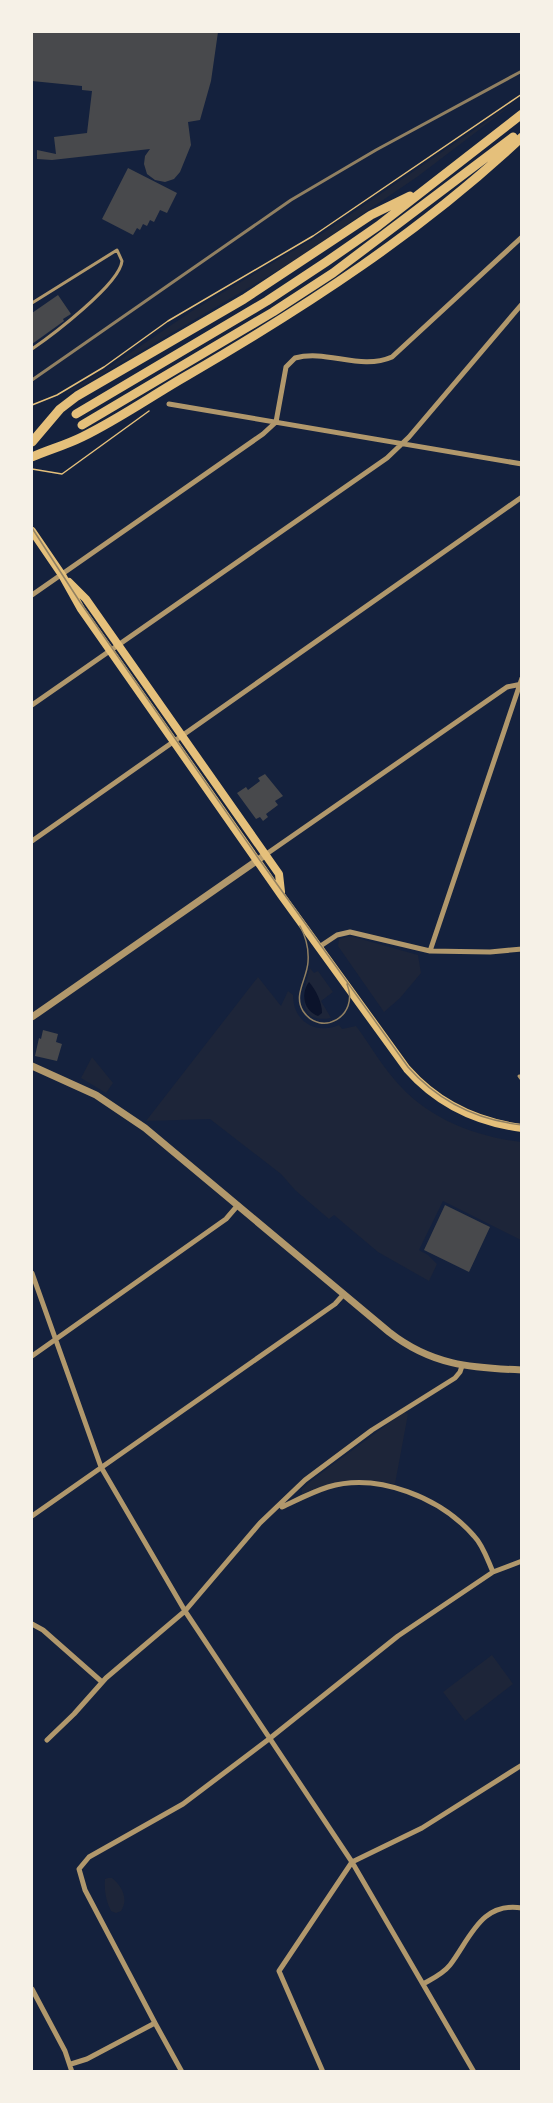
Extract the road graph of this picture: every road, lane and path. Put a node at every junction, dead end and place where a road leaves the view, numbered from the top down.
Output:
1 (522, 94) edge
2 (522, 114) edge
3 (522, 131) edge
4 (522, 137) edge
5 (425, 188) junction
6 (522, 237) edge
7 (32, 303) edge
8 (522, 304) edge
9 (32, 349) edge
10 (169, 404) dead end
11 (32, 405) edge
12 (154, 407) dead end
13 (76, 414) dead end
14 (276, 422) junction
15 (82, 425) dead end
16 (32, 442) edge
17 (404, 444) junction
18 (32, 457) edge
19 (522, 464) edge
20 (32, 469) edge
21 (522, 497) edge
22 (32, 531) edge
23 (62, 575) junction
24 (32, 595) edge
25 (119, 645) junction
26 (111, 650) junction
27 (521, 682) edge
28 (32, 705) edge
29 (182, 736) junction
30 (174, 742) junction
31 (32, 841) edge
32 (265, 855) junction
33 (257, 860) junction
34 (281, 895) junction
35 (319, 947) junction
36 (522, 949) edge
37 (430, 951) junction
38 (32, 1017) edge
39 (32, 1066) edge
40 (522, 1128) edge
41 (238, 1205) junction
42 (32, 1273) edge
43 (344, 1294) junction
44 (55, 1340) junction
45 (32, 1356) edge
46 (462, 1366) junction
47 (522, 1370) edge
48 (101, 1467) junction
49 (277, 1509) junction
50 (32, 1516) edge
51 (522, 1561) edge
52 (493, 1572) junction
53 (185, 1611) junction
54 (32, 1624) edge
55 (102, 1682) junction
56 (269, 1739) junction
57 (47, 1740) dead end
58 (522, 1765) edge
59 (352, 1862) junction
60 (522, 1908) edge
61 (423, 1984) junction
62 (32, 1989) edge
63 (155, 2023) junction
64 (71, 2064) junction
65 (72, 2072) edge
66 (182, 2072) edge
67 (323, 2072) edge
68 (474, 2072) edge

1 - 11 path
2 - 5 highway
3 - 15 highway
4 - 18 highway
5 - 13 highway
5 - 16 highway
6 - 14 street
7 - 9 lane
8 - 17 street
10 - 14 street
12 - 20 path
14 - 17 street
14 - 23 street
17 - 19 street
17 - 25 street
21 - 29 street
22 - 23 main road
23 - 24 street
23 - 25 main road
23 - 26 main road
25 - 26 street
25 - 29 main road
26 - 28 street
26 - 30 main road
27 - 32 street
27 - 37 street
29 - 30 street
29 - 32 main road
30 - 31 street
30 - 33 main road
32 - 33 street
32 - 34 main road
33 - 34 main road
33 - 38 street
34 - 35 main road
35 - 37 street
35 - 40 main road
36 - 37 street
39 - 41 street
41 - 43 street
41 - 44 street
42 - 44 street
43 - 46 street
43 - 48 street
44 - 45 street
44 - 48 street
46 - 47 street
46 - 49 street
48 - 50 street
48 - 53 street
49 - 52 street
49 - 53 street
51 - 52 street
52 - 56 street
53 - 55 street
53 - 56 street
54 - 55 street
55 - 57 street
56 - 59 street
56 - 63 street
58 - 59 street
59 - 61 street
59 - 67 street
60 - 61 street
61 - 68 street
62 - 64 street
63 - 64 street
63 - 66 street
64 - 65 street

